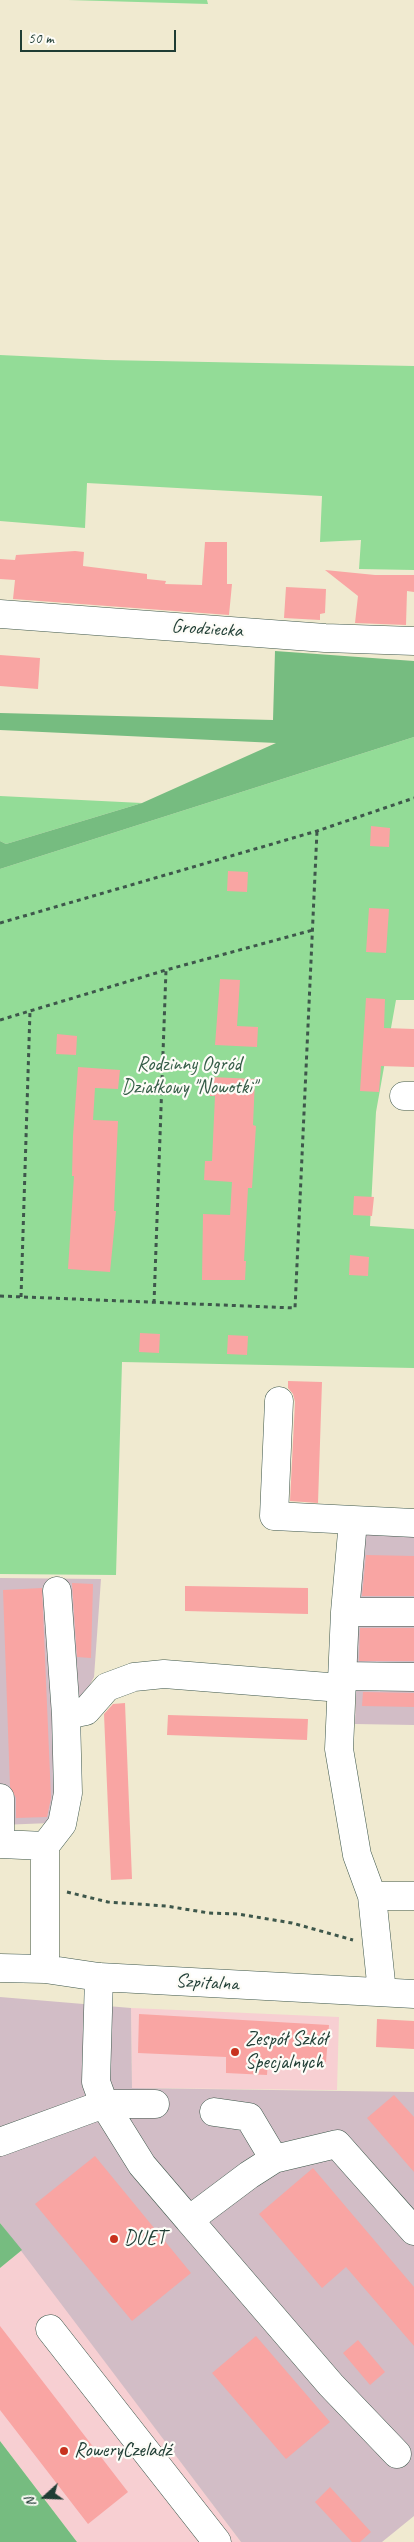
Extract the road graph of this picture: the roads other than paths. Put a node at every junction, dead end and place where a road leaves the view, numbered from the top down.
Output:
1 (0, 614) edge
2 (414, 641) edge
3 (279, 1401) dead end
4 (353, 1521) junction
5 (414, 1523) edge
6 (57, 1591) dead end
7 (345, 1612) junction
8 (414, 1612) edge
9 (414, 1677) edge
10 (342, 1682) junction
11 (66, 1716) junction
12 (0, 1798) edge
13 (0, 1844) edge
14 (45, 1846) junction
15 (372, 1896) junction
16 (414, 1896) edge
17 (0, 1968) edge
18 (45, 1968) junction
19 (99, 1977) junction
20 (382, 1992) junction
21 (414, 1994) edge
22 (104, 2104) junction
23 (155, 2104) dead end
24 (214, 2112) dead end
25 (0, 2142) edge
26 (274, 2159) junction
27 (189, 2220) junction
28 (414, 2231) edge
29 (50, 2329) dead end
30 (397, 2454) dead end
31 (217, 2542) edge

1 - 2 street, Grodziecka
3 - 4 street
4 - 5 street
4 - 7 street
6 - 11 street
7 - 8 street
7 - 10 street
9 - 10 street
10 - 11 street
10 - 15 street
11 - 14 street
12 - 13 street
13 - 14 street
14 - 18 street
15 - 16 street
15 - 20 street
17 - 18 street, Szpitalna
18 - 19 street, Szpitalna
19 - 20 street, Szpitalna
19 - 22 street
20 - 21 street, Szpitalna
22 - 23 street
22 - 25 street
22 - 27 street
24 - 26 street
26 - 27 street
26 - 28 street
27 - 30 street
29 - 31 street

